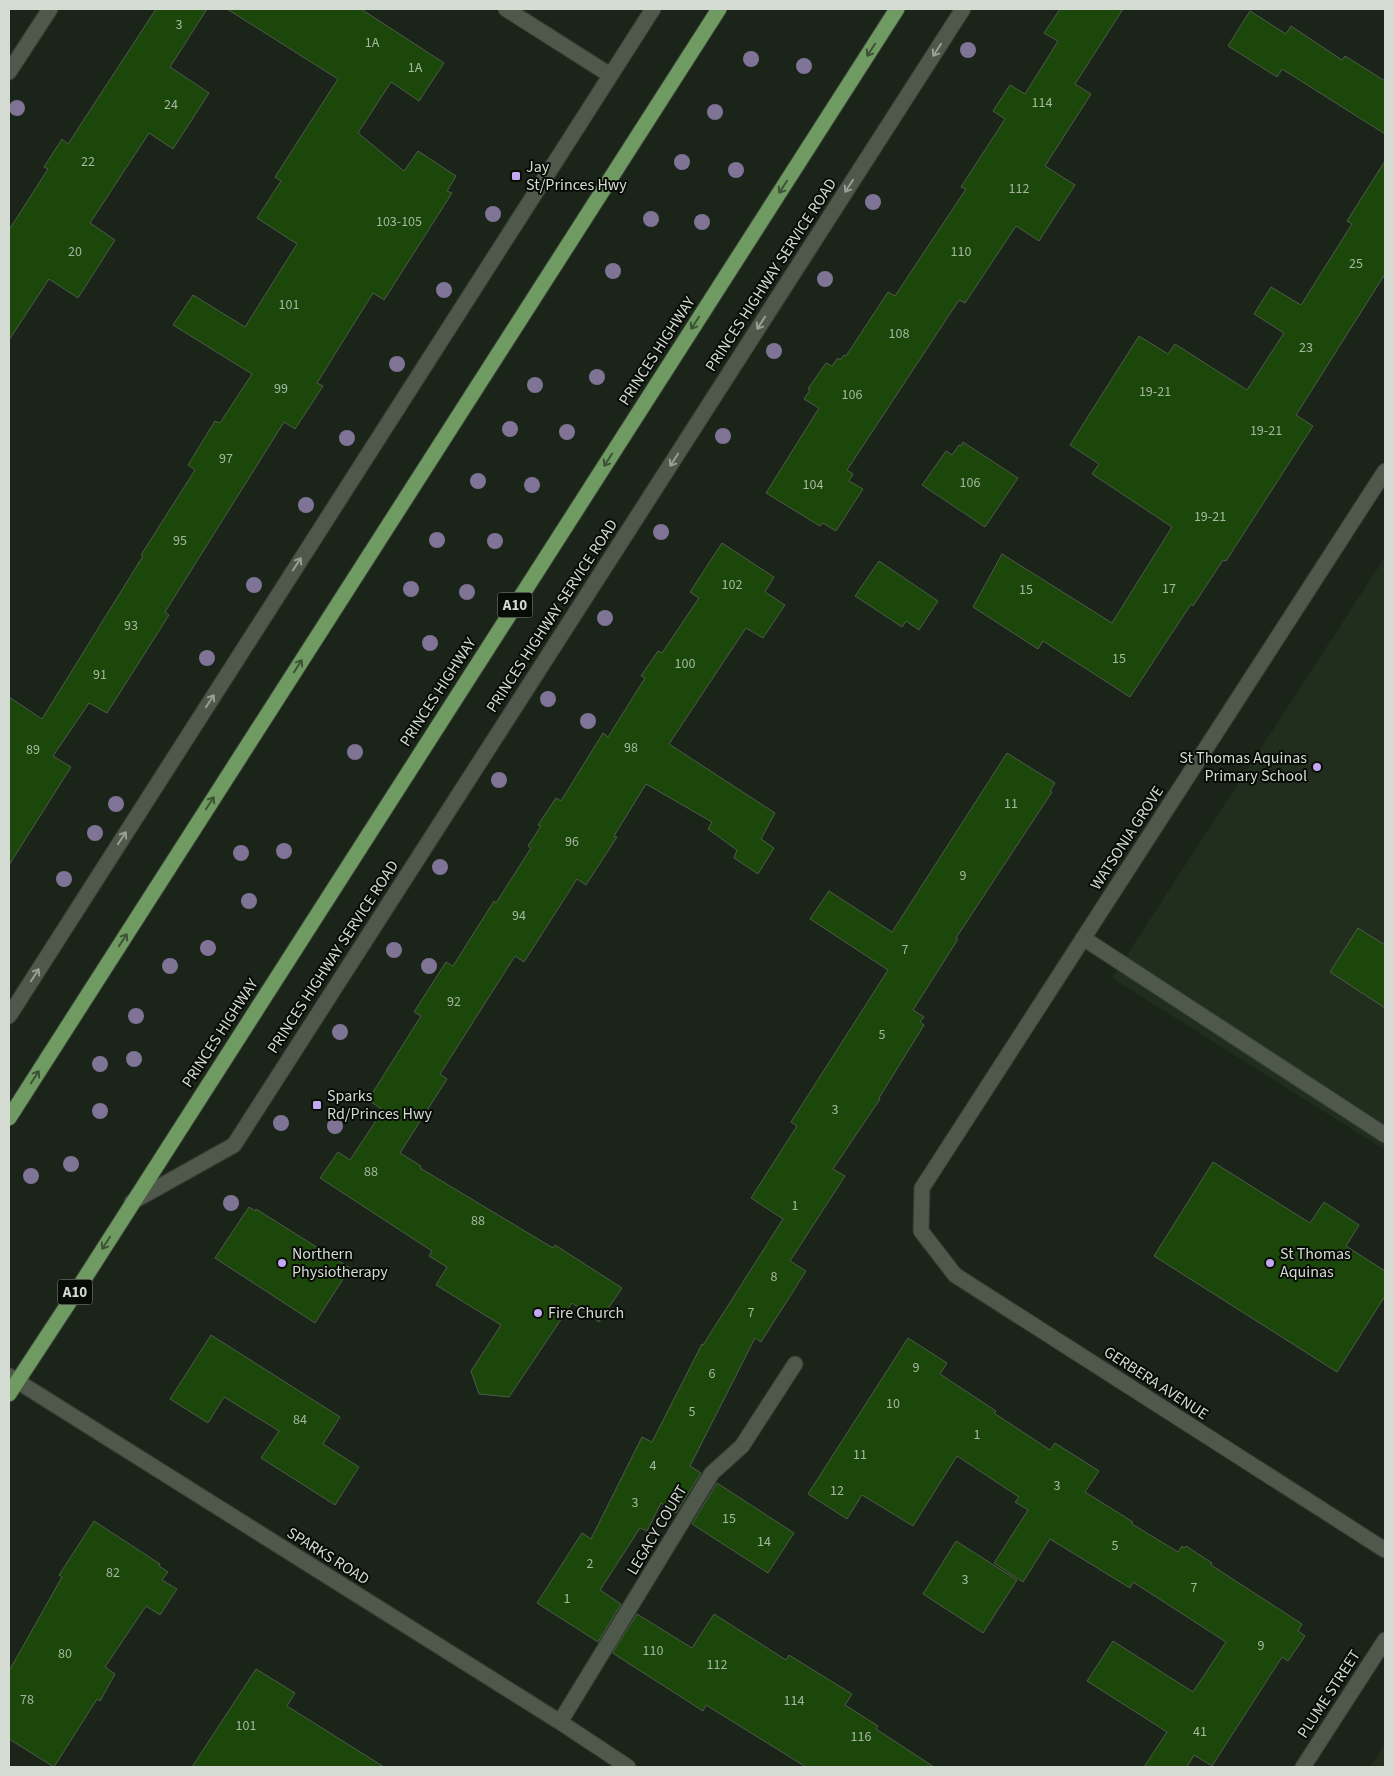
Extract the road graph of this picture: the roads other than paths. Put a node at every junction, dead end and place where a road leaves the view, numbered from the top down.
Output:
1 (50, 9) edge
2 (506, 9) edge
3 (653, 9) edge
4 (719, 9) edge
5 (897, 9) edge
6 (963, 9) edge
7 (9, 72) edge
8 (610, 74) junction
9 (1385, 471) edge
10 (1083, 938) junction
11 (9, 1016) edge
12 (9, 1118) edge
13 (1385, 1135) edge
14 (132, 1202) junction
15 (921, 1231) joint
16 (795, 1364) dead end
17 (11, 1384) edge
18 (1385, 1550) edge
19 (1385, 1640) edge
20 (560, 1722) junction
21 (628, 1767) edge
22 (1303, 1767) edge

1 - 7 street
2 - 8 street
3 - 8 street
12 -> 4 highway
5 -> 14 highway, PRINCES HIGHWAY / A10
6 -> 14 street, PRINCES HIGHWAY SERVICE ROAD
11 -> 8 street
9 - 10 street, WATSONIA GROVE
10 - 13 street
10 - 15 street, WATSONIA GROVE
14 -> 17 highway, PRINCES HIGHWAY / A10
15 - 18 street, GERBERA AVENUE
16 - 20 street, LEGACY COURT
17 - 20 street, SPARKS ROAD
19 - 22 street, PLUME STREET
20 - 21 street, SPARKS ROAD

